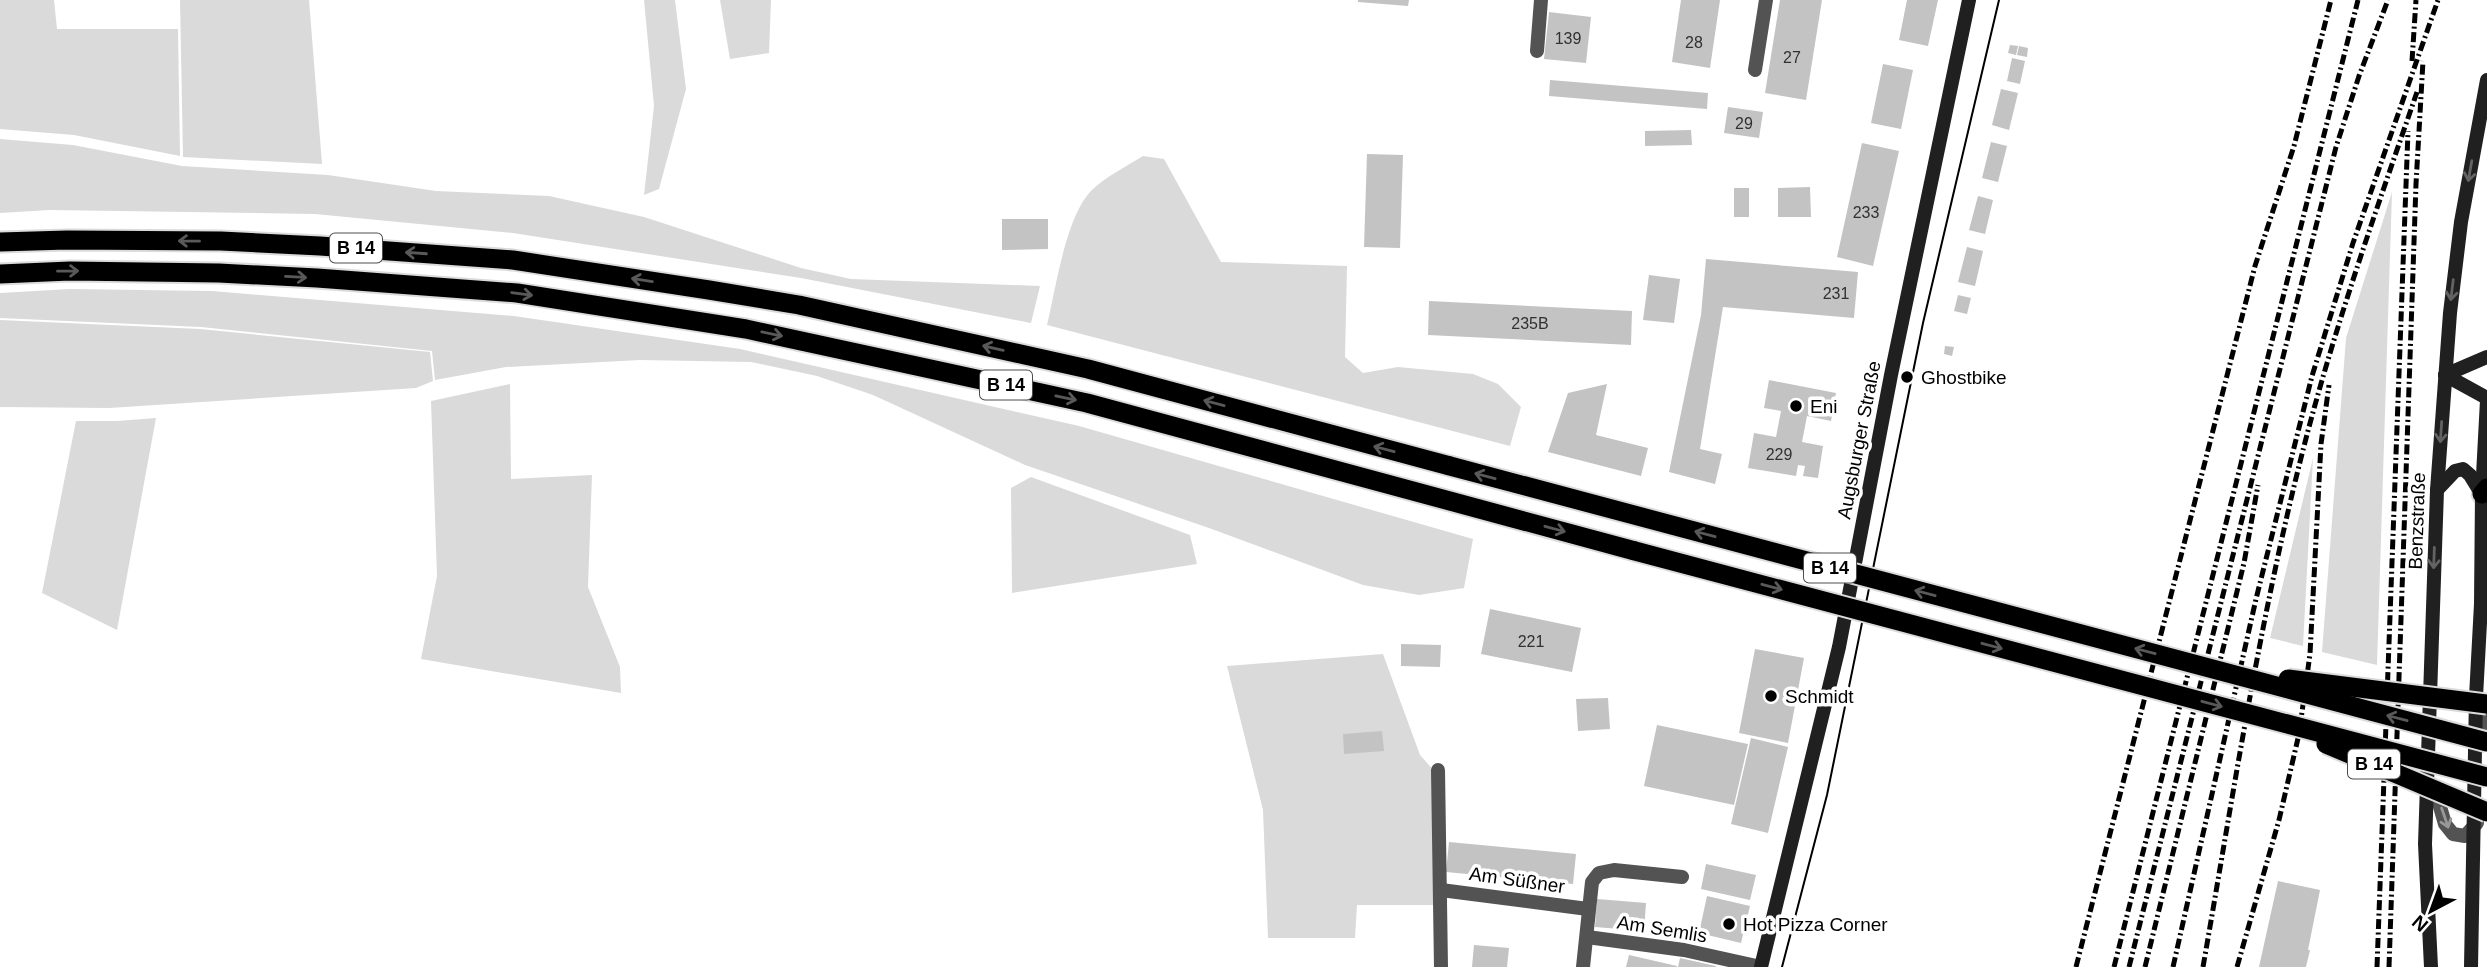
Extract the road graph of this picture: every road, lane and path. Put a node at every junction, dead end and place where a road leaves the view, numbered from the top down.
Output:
1 (1541, 0) edge
2 (1766, 0) edge
3 (1969, 0) edge
4 (1537, 51) dead end
5 (1755, 70) dead end
6 (2487, 80) edge
7 (0, 242) edge
8 (0, 274) edge
9 (2487, 357) edge
10 (2445, 375) junction
11 (2487, 399) edge
12 (2437, 490) junction
13 (2484, 491) edge
14 (2211, 668) junction
15 (2482, 701) edge
16 (2260, 716) junction
17 (2487, 731) edge
18 (2487, 742) edge
19 (1438, 770) dead end
20 (2487, 777) edge
21 (2426, 782) junction
22 (2487, 804) edge
23 (2487, 812) edge
24 (2473, 830) junction
25 (1682, 877) dead end
26 (1441, 890) junction
27 (1588, 909) junction
28 (1587, 937) junction
29 (1441, 967) edge
30 (1583, 967) edge
31 (1761, 967) edge
32 (2431, 967) edge
33 (2470, 967) edge

1 - 4 street
2 - 5 street
3 - 31 main road, Augsburger Straße
6 -> 10 main road, Benzstraße
14 -> 7 highway, B 14, bridge
8 -> 16 highway, B 14, bridge
9 - 10 main road
10 - 11 main road
10 -> 12 main road, Benzstraße
11 - 13 main road
12 - 13 main road
12 -> 21 main road, Benzstraße
13 - 15 main road
14 - 15 highway, B 14, bridge
18 -> 14 highway, B 14, bridge
15 - 17 street
15 - 24 main road
16 - 20 highway, B 14, bridge
16 - 23 highway, B 14, bridge
19 - 26 street, Am Süßner
21 -> 24 street
21 - 32 main road, Benzstraße
22 - 24 street
24 - 33 main road
25 - 27 street, Am Süßner
26 - 27 street, Am Süßner
26 - 29 street, Am Süßner
27 - 28 street, Am Süßner
28 - 30 street
28 - 31 street, Am Semlis

